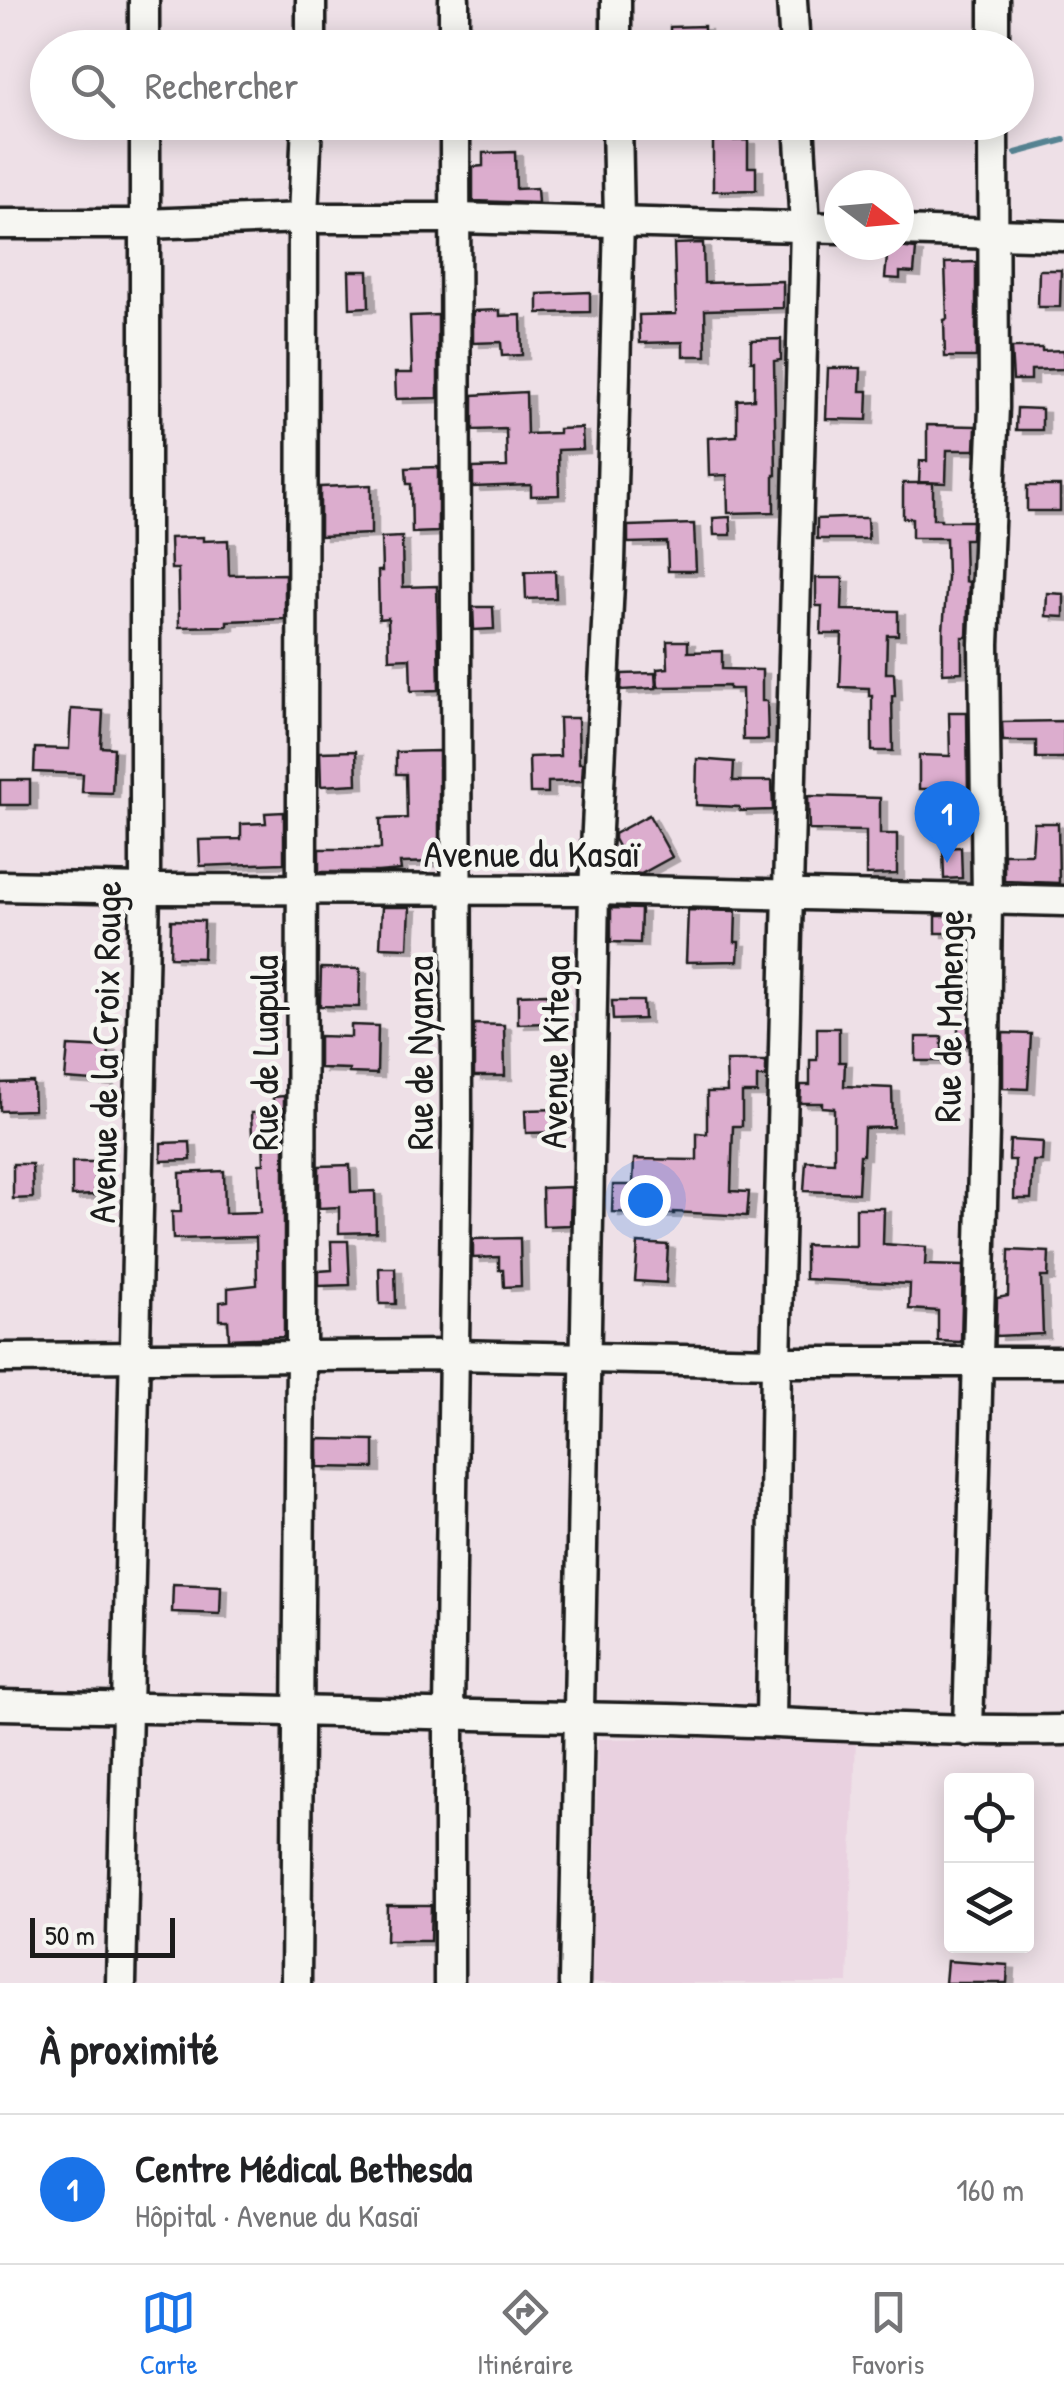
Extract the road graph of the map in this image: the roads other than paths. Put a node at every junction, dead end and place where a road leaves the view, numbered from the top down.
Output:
1 (144, 0) edge
2 (311, 0) edge
3 (454, 0) edge
4 (616, 0) edge
5 (792, 0) edge
6 (994, 0) edge
7 (144, 30) edge
8 (311, 30) edge
9 (454, 30) edge
10 (616, 30) edge
11 (794, 30) edge
12 (994, 30) edge
13 (144, 140) edge
14 (306, 140) edge
15 (455, 140) edge
16 (618, 140) edge
17 (800, 140) edge
18 (993, 140) edge
19 (303, 218) junction
20 (456, 218) junction
21 (619, 221) junction
22 (0, 224) edge
23 (145, 224) junction
24 (805, 227) junction
25 (824, 228) edge
26 (914, 231) edge
27 (993, 234) junction
28 (1064, 236) edge
29 (0, 886) edge
30 (145, 889) junction
31 (301, 890) junction
32 (456, 890) junction
33 (594, 890) junction
34 (789, 893) junction
35 (987, 900) junction
36 (1064, 901) edge
37 (454, 1355) junction
38 (586, 1357) junction
39 (0, 1358) edge
40 (302, 1358) junction
41 (135, 1359) junction
42 (776, 1362) junction
43 (979, 1362) junction
44 (1064, 1362) edge
45 (0, 1705) edge
46 (128, 1707) junction
47 (300, 1711) junction
48 (449, 1712) junction
49 (578, 1716) junction
50 (771, 1722) junction
51 (1064, 1730) edge
52 (968, 1731) junction
53 (121, 1983) edge
54 (296, 1983) edge
55 (449, 1983) edge
56 (574, 1983) edge

1 - 7 street
2 - 8 street
3 - 9 street
4 - 10 street
5 - 11 street
6 - 12 street
13 - 23 street, Avenue de la Croix Rouge
14 - 19 street, Rue de Luapula
15 - 20 street, Rue de Nyanza
16 - 21 street, Avenue Kitega
17 - 24 street
18 - 27 street, Rue de Mahenge
19 - 20 street
19 - 23 street
19 - 31 street, Rue de Luapula
20 - 21 street
20 - 32 street, Rue de Nyanza
21 - 24 street
21 - 33 street, Avenue Kitega
22 - 23 street
23 - 30 street, Avenue de la Croix Rouge
24 - 25 street
24 - 34 street
26 - 27 street
27 - 28 street
27 - 35 street, Rue de Mahenge
29 - 30 street, Avenue du Kasaï
30 - 31 street, Avenue du Kasaï
30 - 41 street, Avenue de la Croix Rouge
31 - 32 street, Avenue du Kasaï
31 - 40 street, Rue de Luapula
32 - 33 street, Avenue du Kasaï
32 - 37 street, Rue de Nyanza
33 - 34 street, Avenue du Kasaï
33 - 38 street, Avenue Kitega
34 - 35 street, Avenue du Kasaï
34 - 42 street
35 - 36 street, Avenue du Kasaï
35 - 43 street, Rue de Mahenge
37 - 38 street
37 - 40 street
37 - 48 street, Rue de Nyanza
38 - 42 street
38 - 49 street, Avenue Kitega
39 - 41 street
40 - 41 street
40 - 47 street, Rue de Luapula
41 - 46 street, Avenue de la Croix Rouge
42 - 43 street
42 - 50 street
43 - 44 street
43 - 52 street, Rue de Mahenge
45 - 46 street
46 - 47 street
46 - 53 street, Avenue de la Croix Rouge
47 - 48 street
47 - 54 street, Rue de Luapula
48 - 49 street
48 - 55 street, Rue de Nyanza
49 - 50 street
49 - 56 street, Avenue Kitega
50 - 52 street
51 - 52 street

